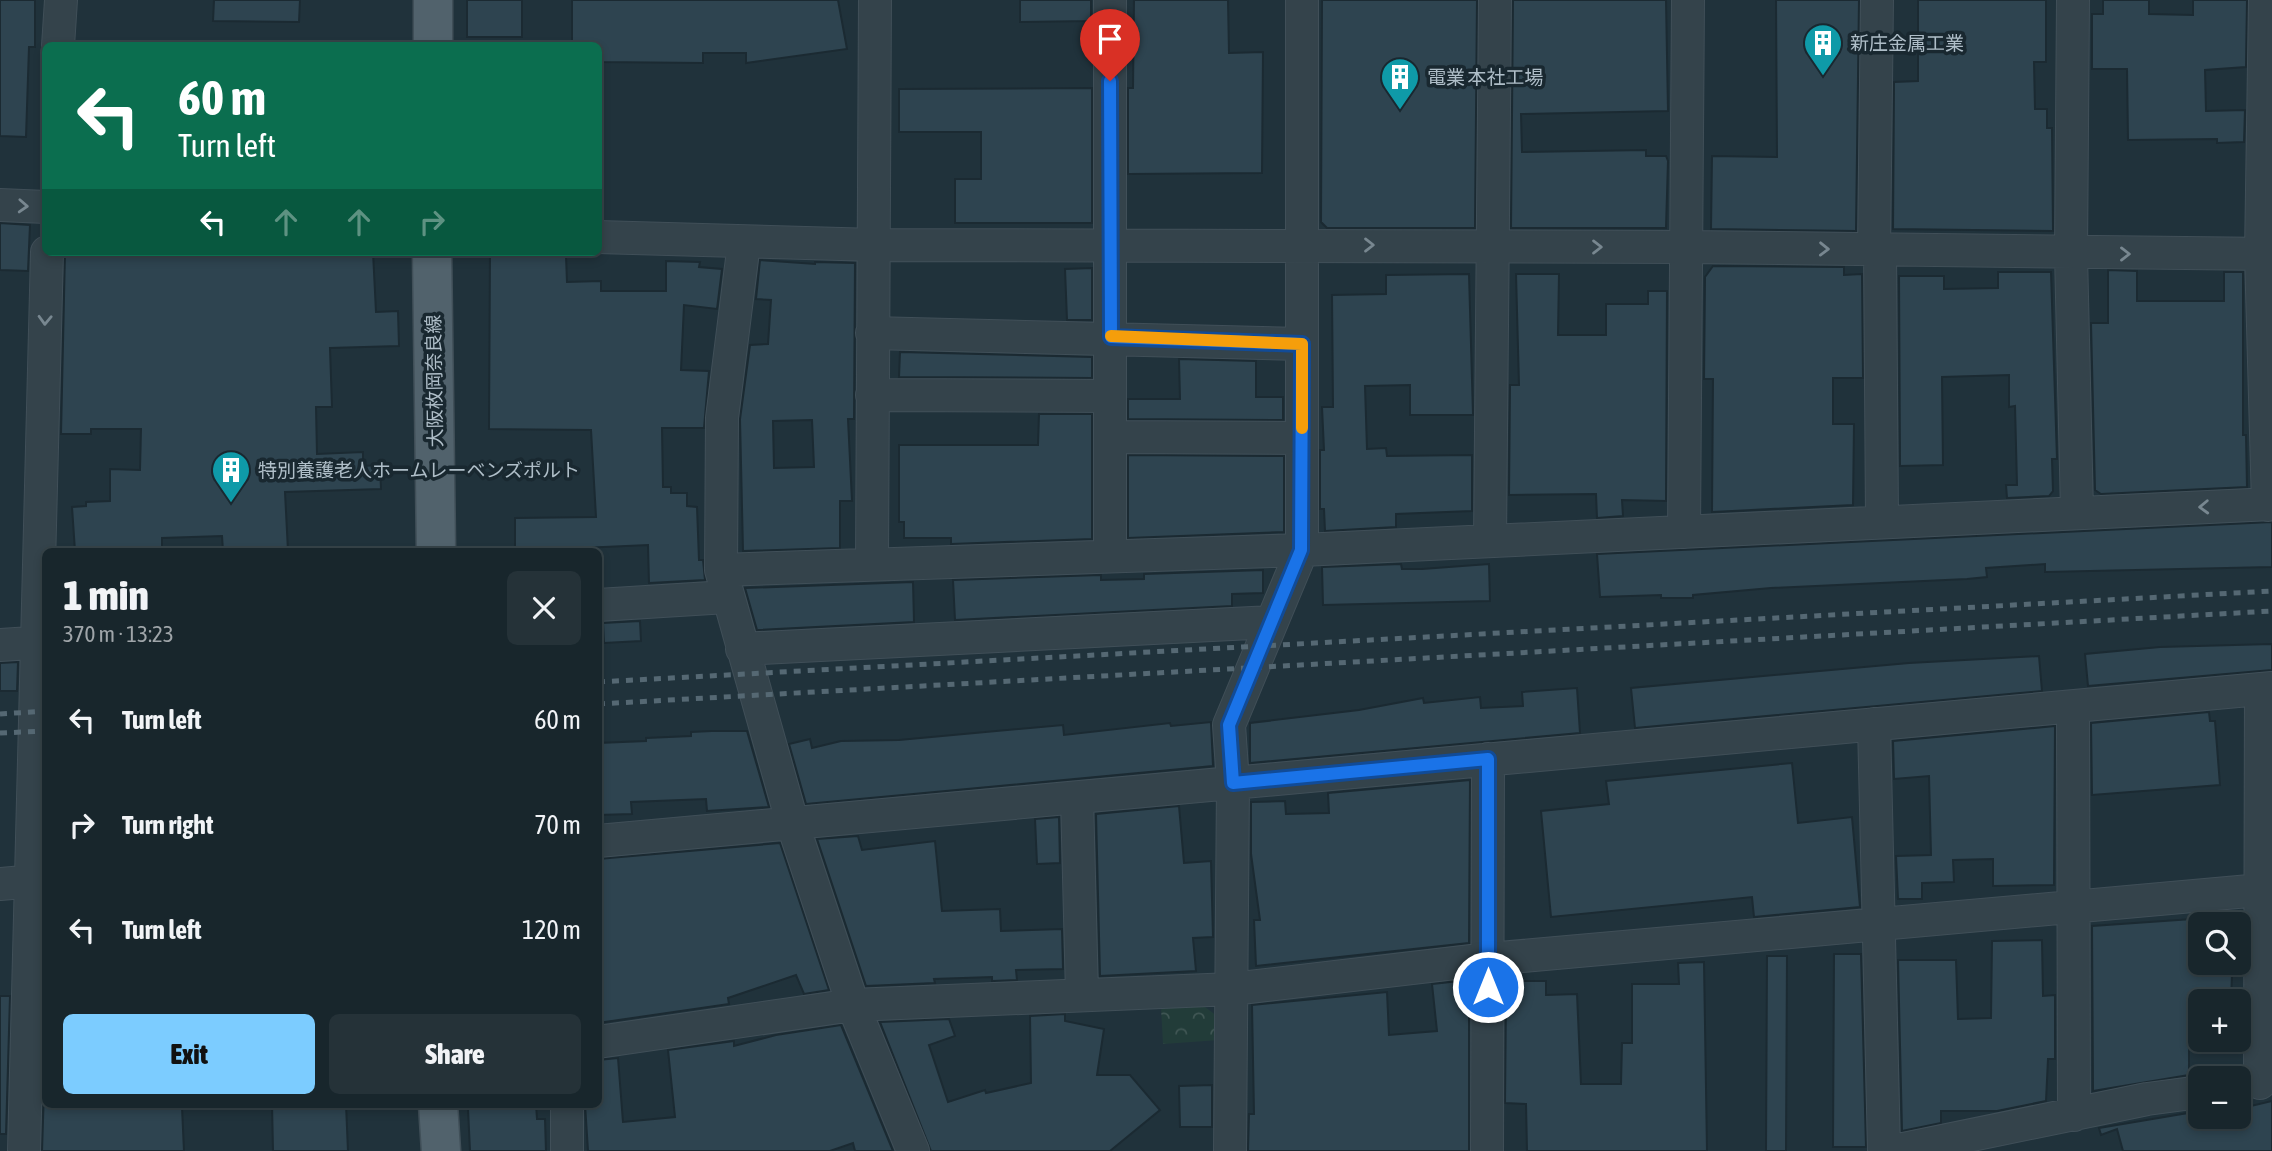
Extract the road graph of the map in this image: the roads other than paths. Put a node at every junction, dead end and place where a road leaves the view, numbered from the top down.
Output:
1 (61, 0) edge
2 (433, 0) edge
3 (875, 0) edge
4 (1110, 0) edge
5 (1301, 0) edge
6 (1495, 0) edge
7 (1688, 0) edge
8 (1877, 0) edge
9 (2073, 0) edge
10 (2265, 0) edge
11 (58, 42) edge
12 (433, 42) edge
13 (2268, 98) edge
14 (0, 205) edge
15 (42, 207) edge
16 (602, 237) edge
17 (744, 243) junction
18 (1111, 244) junction
19 (876, 245) junction
20 (1301, 245) junction
21 (1495, 246) junction
22 (1686, 247) junction
23 (1877, 250) junction
24 (2071, 254) junction
25 (2267, 254) edge
26 (47, 256) edge
27 (432, 256) edge
28 (872, 333) junction
29 (1111, 337) junction
30 (1302, 344) junction
31 (872, 395) junction
32 (1111, 396) junction
33 (1111, 437) junction
34 (1301, 438) junction
35 (2270, 504) edge
36 (2077, 512) junction
37 (1882, 521) junction
38 (1684, 532) junction
39 (1490, 541) junction
40 (42, 548) edge
41 (436, 548) edge
42 (1301, 550) junction
43 (1111, 556) junction
44 (872, 564) junction
45 (42, 578) edge
46 (724, 583) junction
47 (602, 604) edge
48 (1272, 622) junction
49 (41, 643) edge
50 (0, 645) edge
51 (742, 649) junction
52 (2267, 689) edge
53 (2073, 707) junction
54 (1874, 724) junction
55 (1488, 759) junction
56 (1233, 783) junction
57 (1077, 798) junction
58 (793, 825) junction
59 (602, 841) edge
60 (38, 881) edge
61 (0, 884) edge
62 (2266, 889) edge
63 (2072, 906) junction
64 (1879, 923) junction
65 (1489, 959) junction
66 (1232, 989) junction
67 (1082, 995) junction
68 (853, 1005) junction
69 (35, 1031) edge
70 (602, 1041) edge
71 (2257, 1084) edge
72 (2188, 1094) edge
73 (438, 1108) edge
74 (567, 1108) edge
75 (2074, 1115) junction
76 (24, 1151) edge
77 (441, 1151) edge
78 (567, 1151) edge
79 (913, 1151) edge
80 (1230, 1151) edge
81 (1487, 1151) edge
82 (1884, 1151) edge
83 (1894, 1151) edge

1 - 11 street
2 - 12 main road
3 - 19 street
4 - 18 street
5 - 20 street
6 - 21 street
7 - 22 street
8 - 23 street
9 - 24 street
10 - 13 street
13 - 25 street
14 -> 15 street
16 - 17 street
17 - 19 street
17 - 46 street
18 - 19 street
18 - 20 street
18 - 29 street
19 - 28 street
20 -> 21 street
20 - 30 street
21 -> 22 street
21 - 39 street
22 -> 23 street
22 - 38 street
23 - 24 street
23 - 37 street
24 -> 25 street
24 - 36 street
25 - 35 street
26 -> 40 street
27 - 41 main road, 大阪枚岡奈良線
28 - 29 street
28 - 31 street
29 - 30 street
29 - 32 street
30 - 34 street
31 - 32 street
31 - 44 street
32 - 33 street
33 - 34 street
33 - 43 street
34 - 42 street
35 -> 36 street
36 - 37 street
37 - 38 street
38 - 39 street
39 - 42 street
42 - 43 street
42 - 48 street
43 - 44 street
44 - 46 street
45 -> 49 street
46 - 47 street
46 - 51 street
48 - 51 street
48 - 56 street
49 - 50 street
49 - 60 street
51 - 58 street
52 - 53 street
52 - 62 street
53 - 54 street
53 - 63 street
54 - 55 street
54 - 64 street
55 - 56 street
55 - 65 street
56 - 57 street
56 - 66 street
57 - 58 street
57 - 67 street
58 - 59 street
58 - 68 street
60 - 61 street
60 - 69 street
62 - 63 street
62 - 71 street
63 - 64 street
63 - 75 street
64 - 65 street
64 - 82 street
65 - 66 street
65 - 81 street
66 - 67 street
66 - 80 street
67 - 68 street
68 - 70 street
68 - 79 street
69 - 76 street
72 - 75 street
73 - 77 main road
74 - 78 street
75 - 83 street

